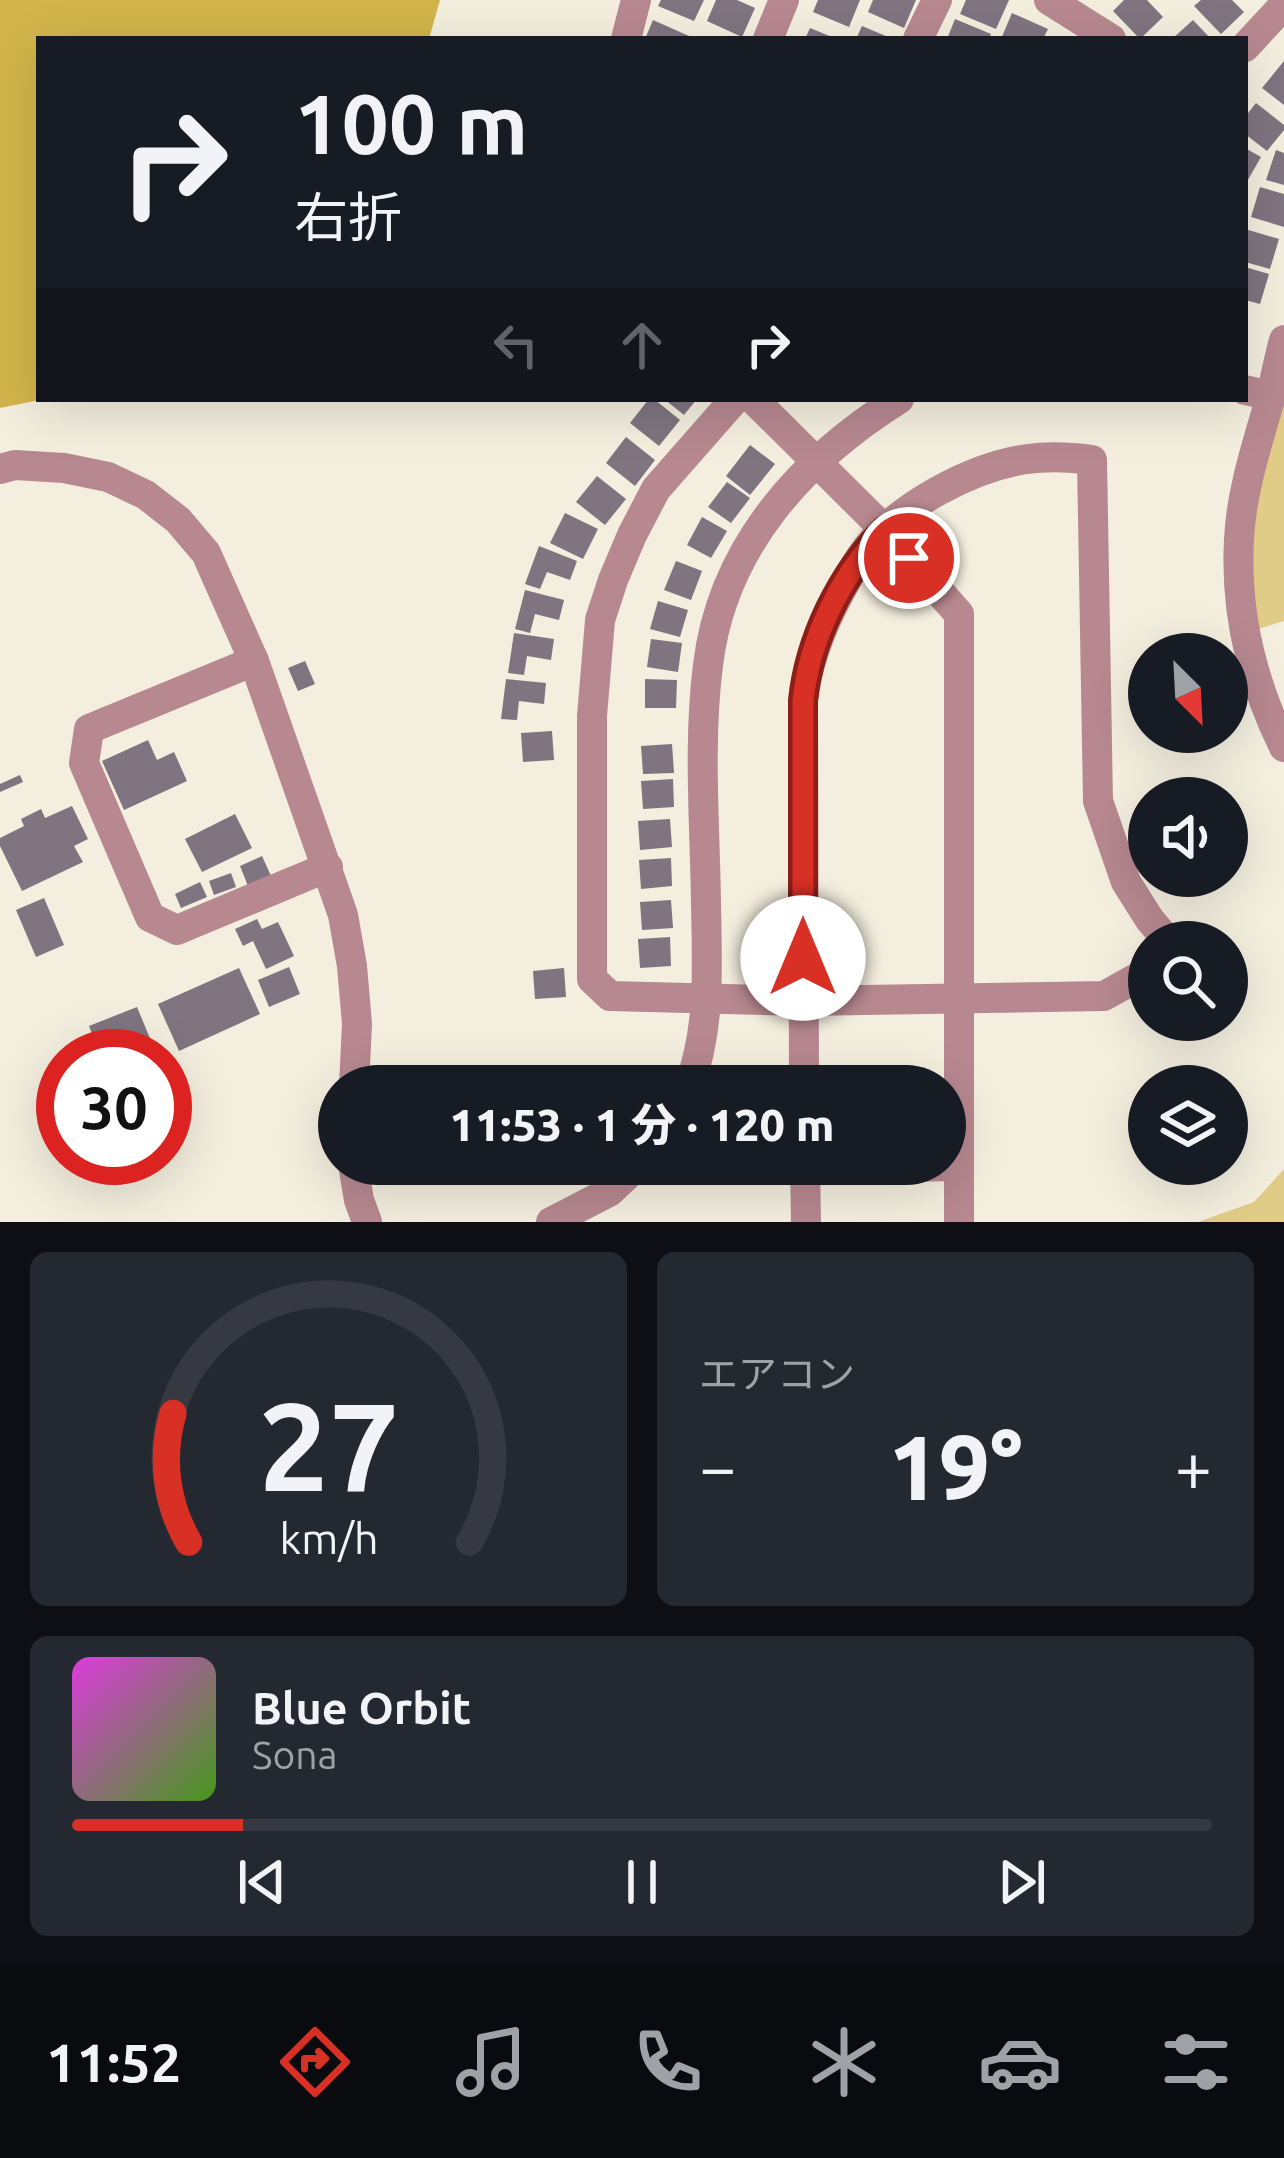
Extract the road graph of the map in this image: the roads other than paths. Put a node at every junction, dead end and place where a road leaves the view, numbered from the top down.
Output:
1 (637, 0) edge
2 (784, 0) edge
3 (937, 0) edge
4 (1048, 0) edge
5 (1284, 5) edge
6 (1086, 20) edge
7 (627, 36) edge
8 (769, 36) edge
9 (919, 36) edge
10 (1248, 44) edge
11 (1284, 340) edge
12 (1258, 393) edge
13 (732, 402) edge
14 (757, 402) edge
15 (894, 402) edge
16 (816, 460) junction
17 (0, 469) edge
18 (885, 530) junction
19 (254, 661) junction
20 (1284, 747) edge
21 (328, 867) junction
22 (1151, 921) edge
23 (1128, 983) edge
24 (707, 999) junction
25 (957, 999) junction
26 (803, 1001) junction
27 (355, 1065) edge
28 (697, 1065) edge
29 (804, 1065) edge
30 (957, 1065) edge
31 (356, 1185) edge
32 (616, 1185) edge
33 (805, 1185) edge
34 (958, 1185) edge
35 (367, 1222) edge
36 (551, 1222) edge
37 (806, 1222) edge
38 (958, 1222) edge

1 - 7 street
2 - 8 street
3 - 9 street
4 - 6 street
5 - 10 street
11 - 12 street
12 - 20 street
13 - 24 street
14 - 16 street
15 - 16 street
16 - 18 street
16 - 24 street
17 - 19 street
18 - 22 street
18 - 25 street
18 - 26 street
19 - 21 street
19 - 21 street
21 - 27 street
23 - 25 street
24 - 26 street
24 - 28 street
25 - 26 street
25 - 30 street
26 - 29 street
31 - 35 street
32 - 36 street
33 - 37 street
34 - 38 street

